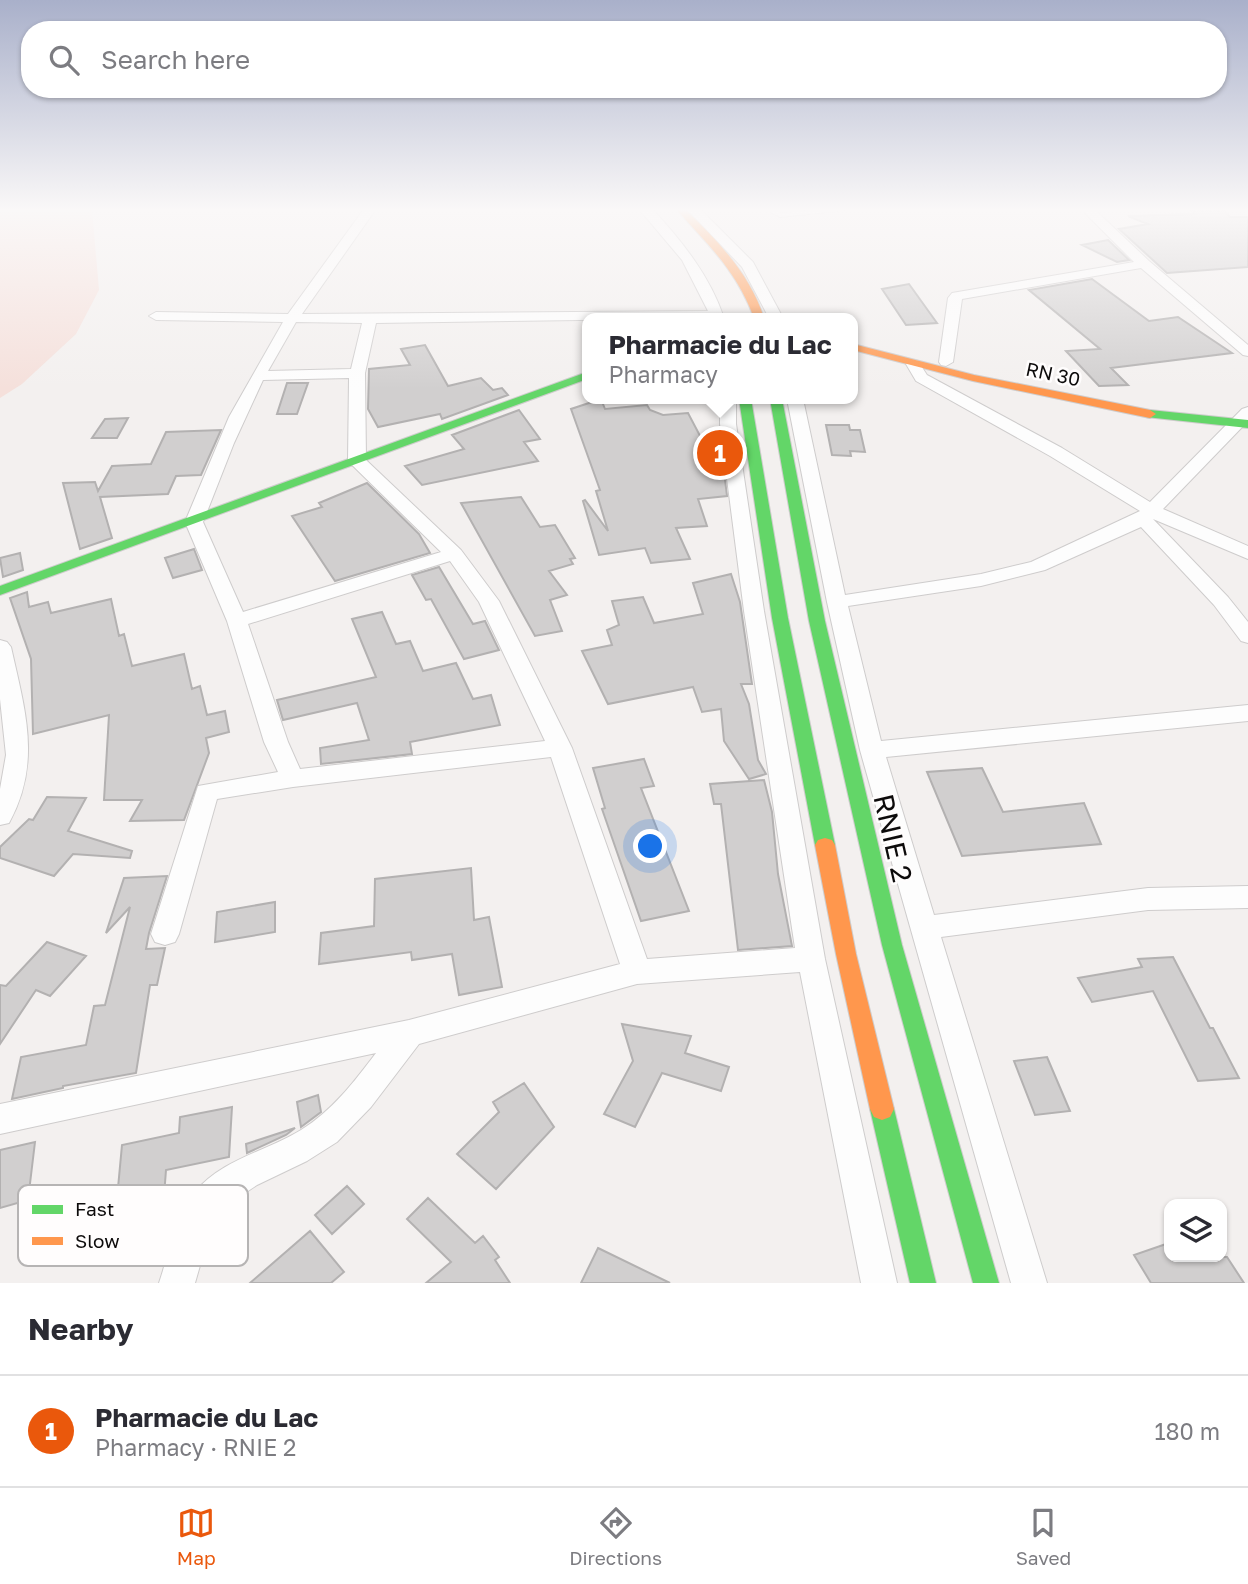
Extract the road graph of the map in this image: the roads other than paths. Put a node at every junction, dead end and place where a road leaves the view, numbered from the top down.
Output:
1 (327, 269) edge
2 (695, 269) edge
3 (711, 269) edge
4 (735, 269) edge
5 (750, 269) edge
6 (1115, 269) edge
7 (1149, 269) edge
8 (721, 284) dead end
9 (715, 313) edge
10 (758, 313) edge
11 (773, 313) edge
12 (156, 316) dead end
13 (292, 318) junction
14 (582, 318) edge
15 (370, 319) junction
16 (858, 338) edge
17 (858, 348) edge
18 (1248, 352) edge
19 (946, 362) junction
20 (913, 365) junction
21 (357, 373) junction
22 (258, 376) junction
23 (582, 378) edge
24 (728, 404) edge
25 (746, 404) edge
26 (777, 404) edge
27 (796, 404) edge
28 (1245, 417) edge
29 (357, 461) junction
30 (1148, 515) junction
31 (194, 522) junction
32 (1248, 553) edge
33 (454, 554) junction
34 (0, 591) edge
35 (837, 602) junction
36 (237, 621) junction
37 (1248, 636) edge
38 (0, 647) edge
39 (7, 709) edge
40 (1248, 713) edge
41 (560, 748) junction
42 (872, 750) junction
43 (293, 778) junction
44 (0, 816) edge
45 (1248, 897) edge
46 (922, 928) junction
47 (165, 934) dead end
48 (811, 959) junction
49 (637, 972) junction
50 (409, 1033) junction
51 (0, 1119) edge
52 (228, 1185) edge
53 (183, 1266) edge
54 (177, 1283) edge
55 (879, 1283) edge
56 (923, 1283) edge
57 (986, 1283) edge
58 (1029, 1283) edge

1 - 13 street
2 - 9 street
3 - 8 main road
4 - 10 main road
5 - 11 street
6 - 19 street
7 - 18 street
12 - 13 street
13 - 15 street
13 - 22 street
14 - 15 street
15 - 21 street
16 - 19 main road, RN 30
17 - 20 main road, RN 30 / RN 30
19 - 28 main road, RN 30
20 - 28 main road, RN 30 / RN 30
20 - 30 street
21 - 22 street
21 - 29 street
22 - 31 street
23 - 29 main road
24 - 48 street
25 - 56 main road
26 - 57 main road, RNIE 2 / RNIE 2
27 - 35 street
28 - 30 street
29 - 31 main road
29 - 33 street
30 - 32 street
30 - 35 street
30 - 37 street
31 - 34 main road
31 - 36 street
33 - 36 street
33 - 41 street
35 - 42 street
36 - 43 street
38 - 39 street
39 - 44 street
40 - 42 street
41 - 43 street
41 - 49 street
42 - 46 street
43 - 47 street
45 - 46 street
46 - 58 street
48 - 49 street
48 - 55 street
49 - 50 street
50 - 51 street
50 - 52 street
53 - 54 street

